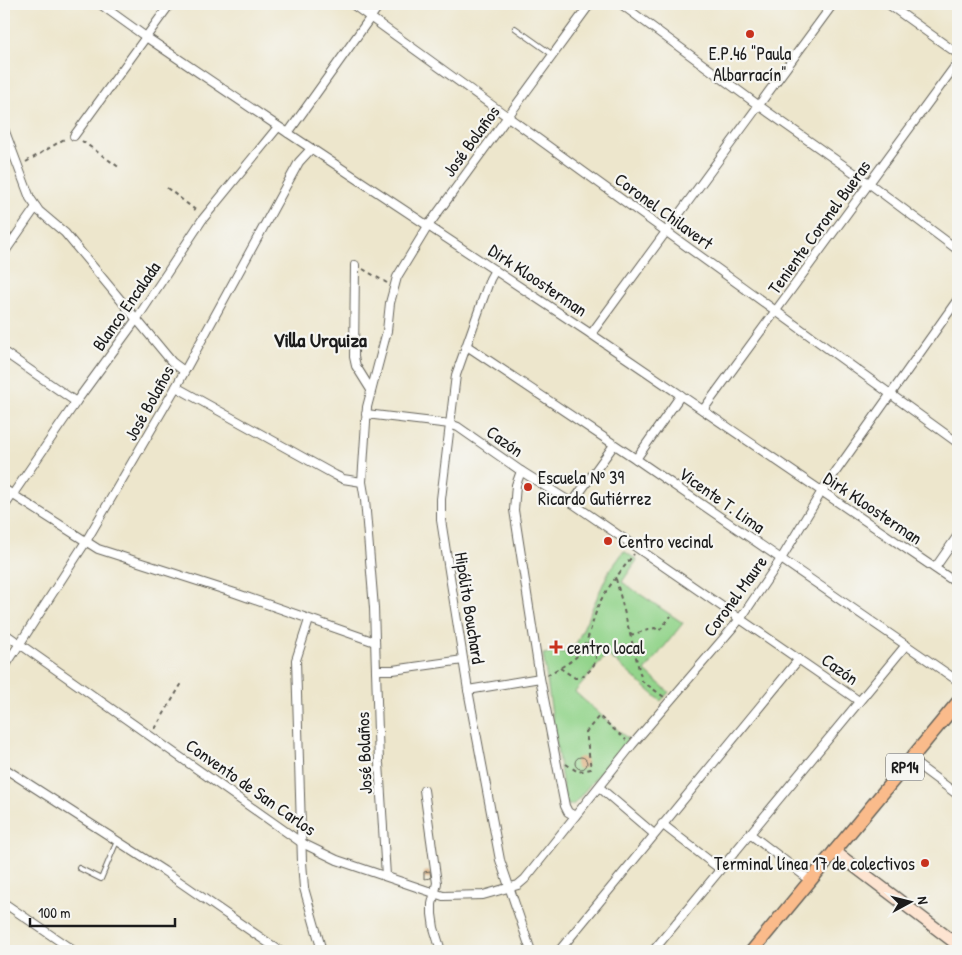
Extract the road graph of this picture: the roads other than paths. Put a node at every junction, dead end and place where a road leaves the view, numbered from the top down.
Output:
1 (100, 4) edge
2 (170, 4) edge
3 (352, 4) edge
4 (380, 4) edge
5 (590, 4) edge
6 (621, 4) edge
7 (833, 4) edge
8 (888, 4) edge
9 (370, 17) junction
10 (515, 28) dead end
11 (146, 37) junction
12 (553, 54) junction
13 (958, 54) edge
14 (958, 62) edge
15 (758, 106) junction
16 (508, 116) junction
17 (278, 127) junction
18 (4, 129) edge
19 (288, 133) junction
20 (74, 136) road end
21 (311, 149) junction
22 (870, 184) junction
23 (36, 207) junction
24 (428, 226) junction
25 (667, 231) junction
26 (958, 250) edge
27 (4, 253) edge
28 (355, 264) road end
29 (495, 270) junction
30 (958, 299) edge
31 (776, 311) junction
32 (136, 320) junction
33 (591, 334) junction
34 (467, 346) junction
35 (4, 352) edge
36 (184, 371) junction
37 (176, 388) junction
38 (371, 390) junction
39 (890, 394) junction
40 (681, 395) junction
41 (76, 402) junction
42 (703, 410) junction
43 (366, 414) junction
44 (450, 424) junction
45 (958, 443) edge
46 (614, 445) junction
47 (636, 460) junction
48 (521, 471) junction
49 (362, 482) junction
50 (4, 489) edge
51 (822, 491) junction
52 (12, 495) junction
53 (572, 504) junction
54 (4, 507) edge
55 (958, 535) edge
56 (85, 542) junction
57 (781, 559) junction
58 (935, 568) junction
59 (958, 584) edge
60 (741, 618) junction
61 (309, 620) junction
62 (4, 633) edge
63 (375, 642) junction
64 (20, 644) junction
65 (906, 645) junction
66 (799, 659) junction
67 (463, 660) junction
68 (4, 668) edge
69 (376, 670) junction
70 (540, 678) junction
71 (958, 681) edge
72 (468, 690) junction
73 (860, 701) junction
74 (958, 702) edge
75 (911, 760) junction
76 (4, 768) edge
77 (598, 787) junction
78 (424, 790) dead end
79 (958, 795) edge
80 (575, 816) junction
81 (662, 824) junction
82 (654, 834) junction
83 (750, 834) junction
84 (117, 841) junction
85 (302, 843) junction
86 (834, 851) junction
87 (79, 868) dead end
88 (720, 869) junction
89 (386, 876) junction
90 (810, 880) junction
91 (508, 888) junction
92 (435, 893) junction
93 (4, 903) edge
94 (958, 945) edge
95 (74, 951) edge
96 (280, 951) edge
97 (322, 951) edge
98 (441, 951) edge
99 (531, 951) edge
100 (559, 951) edge
101 (653, 951) edge
102 (752, 951) edge
103 (954, 951) edge

1 - 11 street, Dirk Kloosterman
2 - 11 street
3 - 9 street, Coronel Chilavert
4 - 9 street
5 - 12 street, José Bolaños
6 - 15 street
7 - 15 street
8 - 13 street
9 - 16 street, Coronel Chilavert
9 - 19 street
10 - 12 lane
11 - 17 street, Dirk Kloosterman
11 - 20 street
12 - 16 street, José Bolaños
14 - 22 street, Teniente Coronel Bueras
15 - 22 street
15 - 25 street
16 - 24 street, José Bolaños
16 - 25 street, Coronel Chilavert
17 - 19 street, Dirk Kloosterman
17 - 32 street, Blanco Encalada
18 - 23 street
19 - 21 street, Dirk Kloosterman
21 - 24 street, Dirk Kloosterman
21 - 36 street, José Bolaños
22 - 26 street
22 - 31 street, Teniente Coronel Bueras
23 - 27 street
23 - 32 street
24 - 29 street, Dirk Kloosterman
24 - 38 street, José Bolaños
25 - 31 street, Coronel Chilavert
25 - 33 street
28 - 38 street
29 - 33 street, Dirk Kloosterman
29 - 34 street, Hipólito Bouchard
30 - 39 street, Coronel Maure
31 - 39 street, Coronel Chilavert
31 - 42 street, Teniente Coronel Bueras
32 - 36 street
32 - 41 street, Blanco Encalada
33 - 40 street, Dirk Kloosterman
34 - 44 street, Hipólito Bouchard
34 - 46 street, Vicente T. Lima
35 - 41 street
36 - 37 street, José Bolaños
37 - 49 street
37 - 56 street, José Bolaños
38 - 43 street, José Bolaños
39 - 45 street, Coronel Chilavert
39 - 51 street, Coronel Maure
40 - 42 street, Dirk Kloosterman
40 - 47 street
41 - 52 street, Blanco Encalada
42 - 51 street, Dirk Kloosterman
43 - 44 street, Cazón
43 - 49 street, José Bolaños
44 - 48 street, Cazón
44 - 67 street, Hipólito Bouchard
46 - 47 street, Vicente T. Lima
46 - 53 street
47 - 57 street, Vicente T. Lima
48 - 53 street, Cazón
48 - 70 street
49 - 63 street, José Bolaños
50 - 52 street
51 - 57 street, Coronel Maure
51 - 58 street, Dirk Kloosterman
52 - 54 street, Blanco Encalada
52 - 56 street
53 - 60 street, Cazón
55 - 58 street
56 - 61 street
56 - 64 street, José Bolaños
57 - 60 street, Coronel Maure
57 - 65 street, Vicente T. Lima
58 - 59 street, Dirk Kloosterman
60 - 66 street, Cazón
60 - 77 street, Coronel Maure
61 - 63 street
61 - 85 street
62 - 64 street, Convento de San Carlos
63 - 69 street, José Bolaños
64 - 68 street, José Bolaños
64 - 85 street, Convento de San Carlos
65 - 71 street, Vicente T. Lima
65 - 73 street
66 - 73 street, Cazón
66 - 81 street
67 - 69 street
67 - 72 street, Hipólito Bouchard
69 - 89 street, José Bolaños
70 - 72 street
70 - 80 street
72 - 91 street, Hipólito Bouchard
73 - 83 street
74 - 75 main road, RP14
75 - 79 street
75 - 86 main road, RP14
76 - 84 street
77 - 80 street, Coronel Maure
77 - 82 street
78 - 92 street
80 - 91 street, Coronel Maure
81 - 82 street
81 - 88 street
82 - 100 street
83 - 88 street
83 - 90 street
84 - 87 lane
84 - 96 street
85 - 89 street, Convento de San Carlos
85 - 97 street
86 - 90 main road, RP14
86 - 94 street
88 - 101 street
89 - 92 street, Convento de San Carlos
90 - 102 main road, RP14
91 - 92 street, Convento de San Carlos
91 - 99 street, Hipólito Bouchard
92 - 98 street
93 - 95 street
94 - 103 street

